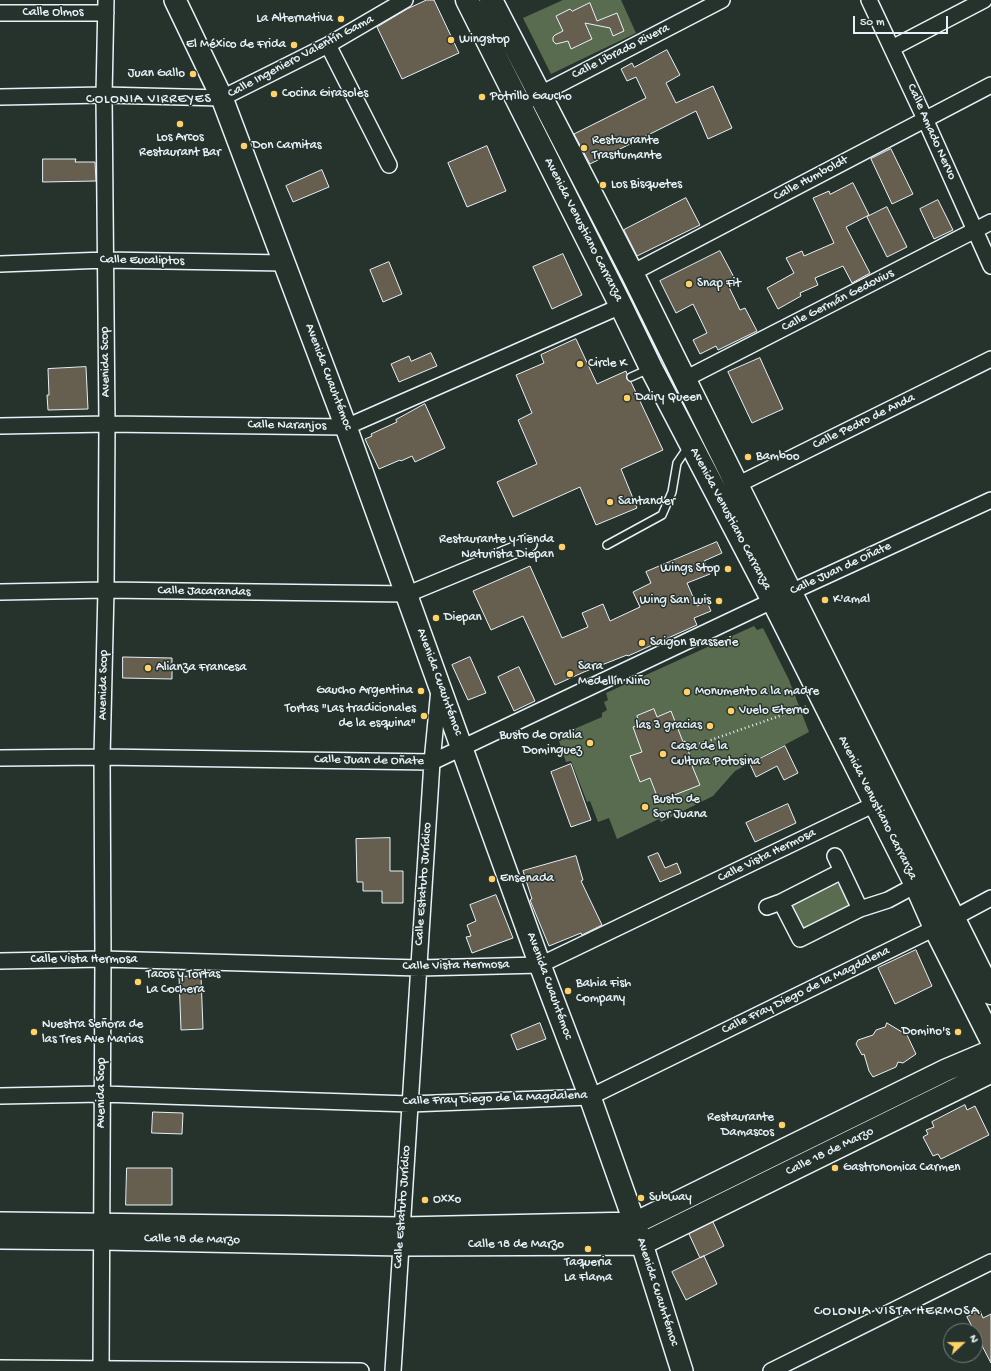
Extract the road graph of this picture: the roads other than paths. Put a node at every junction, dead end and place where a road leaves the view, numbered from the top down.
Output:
1 (175, 0) edge
2 (405, 0) edge
3 (467, 0) edge
4 (491, 0) edge
5 (722, 0) edge
6 (869, 0) edge
7 (984, 0) edge
8 (106, 6) edge
9 (0, 13) edge
10 (328, 45) junction
11 (892, 48) junction
12 (991, 85) edge
13 (539, 94) junction
14 (104, 95) junction
15 (0, 97) edge
16 (222, 98) junction
17 (520, 105) junction
18 (926, 119) junction
19 (389, 165) dead end
20 (991, 222) edge
21 (974, 231) junction
22 (105, 260) junction
23 (285, 263) junction
24 (0, 264) edge
25 (991, 266) edge
26 (632, 272) junction
27 (621, 306) junction
28 (991, 359) edge
29 (651, 368) junction
30 (631, 377) dead end
31 (685, 379) junction
32 (107, 424) junction
33 (0, 426) edge
34 (346, 427) junction
35 (691, 443) junction
36 (736, 485) junction
37 (991, 500) edge
38 (529, 544) dead end
39 (607, 545) dead end
40 (106, 590) junction
41 (0, 592) edge
42 (408, 594) junction
43 (782, 596) junction
44 (439, 684) junction
45 (462, 747) junction
46 (102, 757) junction
47 (0, 758) edge
48 (432, 762) junction
49 (875, 804) junction
50 (834, 856) dead end
51 (842, 872) junction
52 (916, 885) junction
53 (991, 898) edge
54 (860, 909) junction
55 (944, 923) junction
56 (103, 959) junction
57 (0, 961) edge
58 (540, 965) junction
59 (419, 968) junction
60 (991, 993) edge
61 (991, 1039) edge
62 (991, 1051) edge
63 (991, 1072) edge
64 (102, 1094) junction
65 (0, 1096) edge
66 (590, 1097) junction
67 (410, 1104) junction
68 (0, 1223) edge
69 (635, 1224) junction
70 (102, 1231) junction
71 (402, 1237) junction
72 (0, 1238) edge
73 (642, 1244) junction
74 (991, 1262) edge
75 (0, 1368) edge
76 (101, 1369) edge
77 (361, 1371) edge
78 (393, 1371) edge
79 (682, 1371) edge
80 (771, 1371) edge

1 - 16 street, Avenida Cuauhtémoc
2 - 10 street, Calle Ingeniero Valentín Gama
3 - 17 main road, Avenida Venustiano Carranza
4 - 13 main road, Avenida Venustiano Carranza
5 - 13 street, Calle Librado Rivera
6 - 11 street, Calle Amado Nervo
7 - 11 street
8 - 9 street, Calle Olmos
8 - 14 street, Avenida Scop
10 - 16 street, Calle Ingeniero Valentín Gama
10 - 19 street
11 - 18 street, Calle Amado Nervo
12 - 18 street, Calle Humboldt
13 - 17 street, Calle Librado Rivera
13 - 26 main road, Avenida Venustiano Carranza
14 - 15 street, Calle Ingeniero Valentín Gama
14 - 16 street, Calle Ingeniero Valentín Gama
14 - 22 street, Avenida Scop
16 - 23 street, Avenida Cuauhtémoc
17 - 27 main road, Avenida Venustiano Carranza
18 - 21 street, Calle Amado Nervo
18 - 26 street, Calle Humboldt
20 - 21 street, Calle Germán Gedovius
21 - 25 street, Calle Amado Nervo
21 - 31 street, Calle Germán Gedovius
22 - 23 street, Calle Eucaliptos
22 - 24 street, Calle Eucaliptos
22 - 32 street, Avenida Scop
23 - 34 street, Avenida Cuauhtémoc
26 - 31 main road, Avenida Venustiano Carranza
27 - 29 main road, Avenida Venustiano Carranza
27 - 34 street, Calle Naranjos
28 - 36 street, Calle Pedro de Anda
29 - 30 lane
29 - 35 main road, Avenida Venustiano Carranza
31 - 36 main road, Avenida Venustiano Carranza
32 - 33 street, Calle Naranjos
32 - 34 street, Calle Naranjos
32 - 40 street, Avenida Scop
34 - 42 street, Avenida Cuauhtémoc
35 - 39 lane
35 - 43 main road, Avenida Venustiano Carranza
36 - 43 main road, Avenida Venustiano Carranza
37 - 43 street, Calle Juan de Oñate
38 - 42 street
40 - 41 street, Calle Jacarandas
40 - 42 street, Calle Jacarandas
40 - 46 street, Avenida Scop
42 - 44 street, Avenida Cuauhtémoc
43 - 45 street, Calle Juan de Oñate
43 - 49 main road, Avenida Venustiano Carranza
43 - 55 main road, Avenida Venustiano Carranza
44 - 45 street, Avenida Cuauhtémoc
44 - 48 street, Calle Estatuto Jurídico
45 - 48 street, Calle Juan de Oñate
45 - 58 street, Avenida Cuauhtémoc
46 - 47 street, Calle Juan de Oñate
46 - 48 street, Calle Juan de Oñate
46 - 56 street, Avenida Scop
48 - 59 street, Calle Estatuto Jurídico
49 - 52 main road, Avenida Venustiano Carranza
49 - 58 street, Calle Vista Hermosa
50 - 51 street
51 - 54 street
51 - 54 street
52 - 54 street
52 - 55 main road, Avenida Venustiano Carranza
53 - 55 street, Calle Fray Diego de la Magdalena
55 - 60 main road, Avenida Venustiano Carranza
55 - 61 main road, Avenida Venustiano Carranza
55 - 66 street, Calle Fray Diego de la Magdalena
56 - 57 street, Calle Vista Hermosa
56 - 59 street, Calle Vista Hermosa
56 - 64 street, Avenida Scop
58 - 59 street, Calle Vista Hermosa
58 - 66 street, Avenida Cuauhtémoc
59 - 67 street, Calle Estatuto Jurídico
62 - 69 street, Calle 18 de Marzo
63 - 73 street, Calle 18 de Marzo
64 - 65 street, Calle Fray Diego de la Magdalena
64 - 67 street, Calle Fray Diego de la Magdalena
64 - 70 street, Avenida Scop
66 - 67 street, Calle Fray Diego de la Magdalena
66 - 69 street, Avenida Cuauhtémoc
67 - 71 street, Calle Estatuto Jurídico
68 - 70 street, Calle 18 de Marzo
69 - 71 street, Calle 18 de Marzo
69 - 73 street, Avenida Cuauhtémoc
70 - 71 street, Calle 18 de Marzo
70 - 72 street, Calle 18 de Marzo
70 - 76 street, Avenida Scop
71 - 73 street, Calle 18 de Marzo
71 - 78 street, Calle Estatuto Jurídico
73 - 79 street, Avenida Cuauhtémoc
74 - 80 street
75 - 76 street
76 - 77 street

